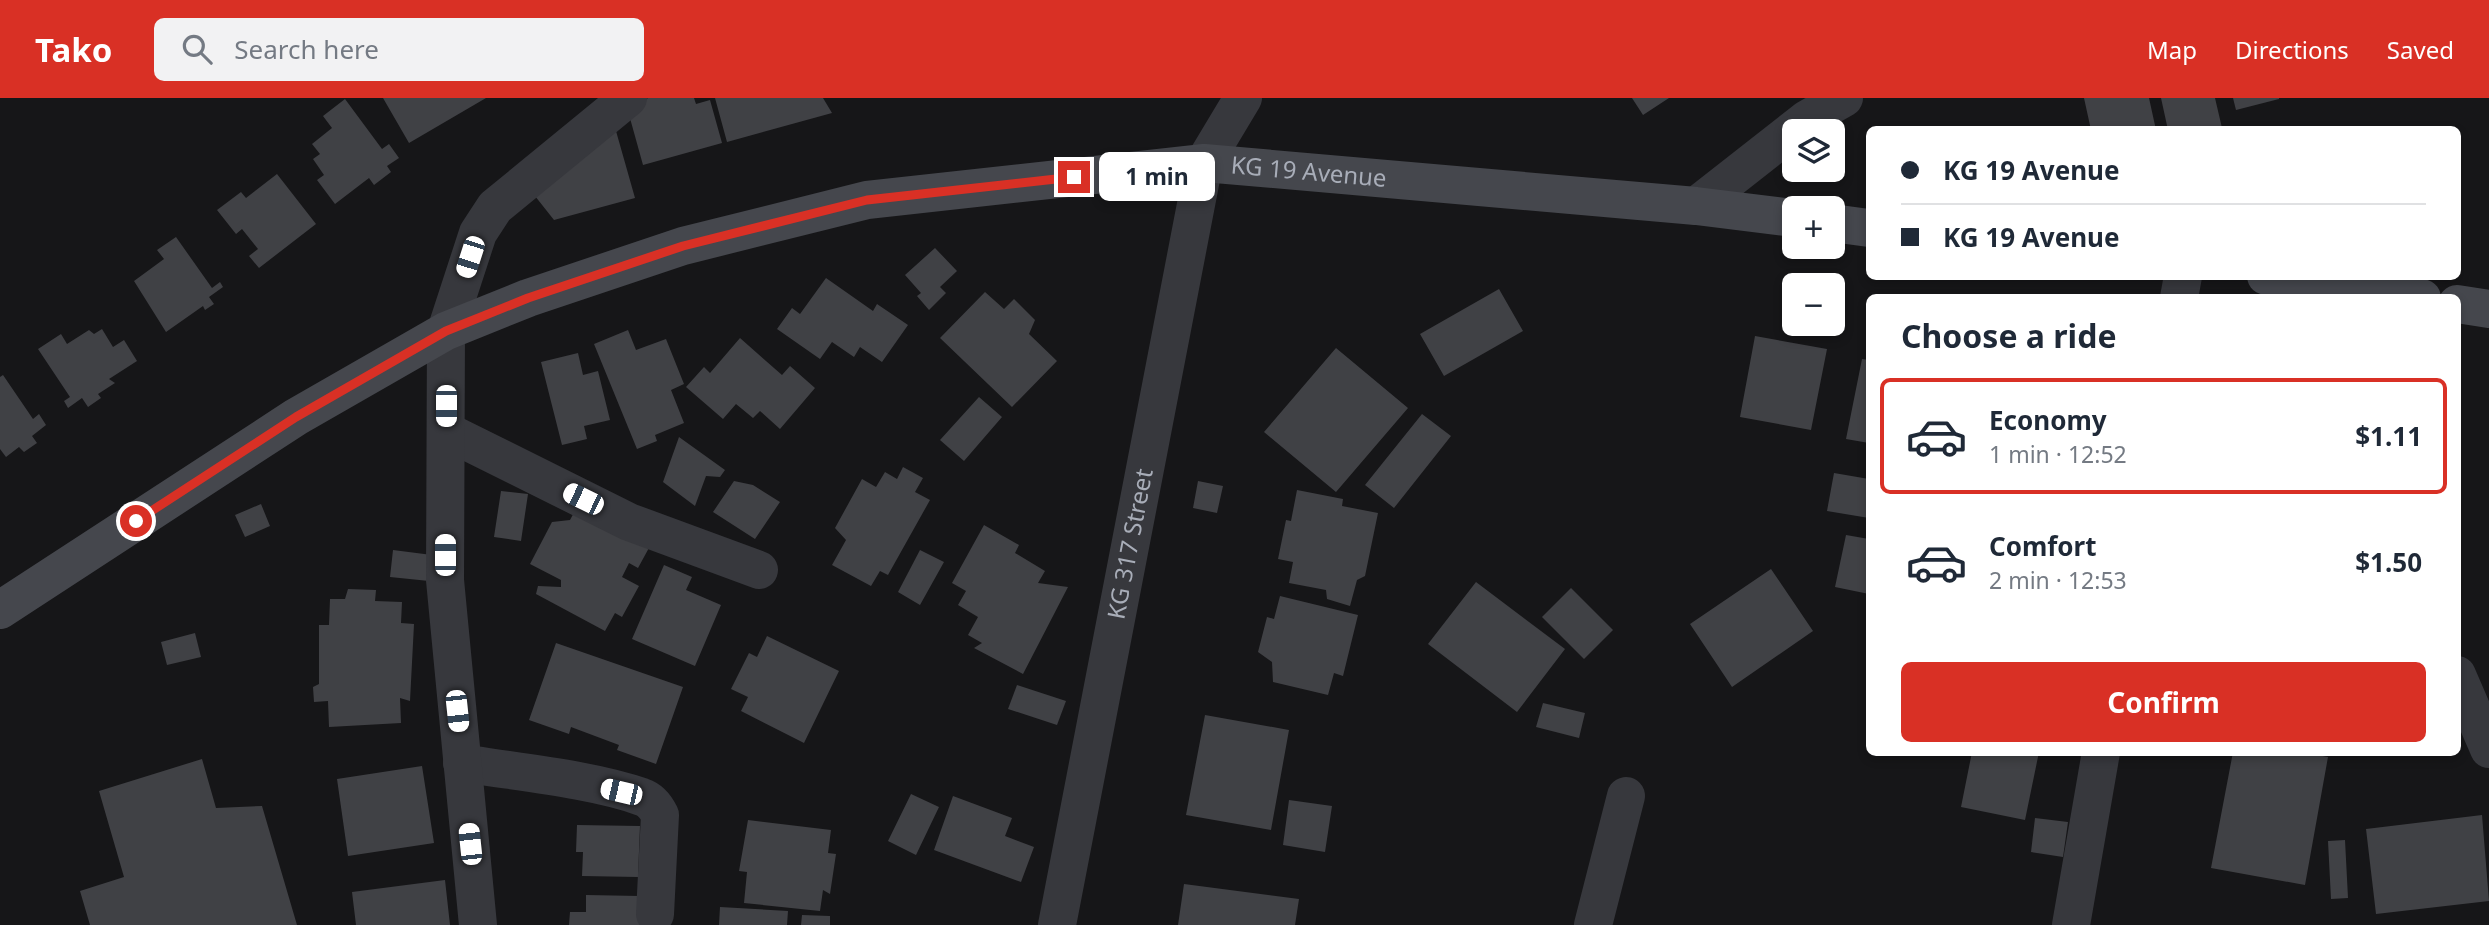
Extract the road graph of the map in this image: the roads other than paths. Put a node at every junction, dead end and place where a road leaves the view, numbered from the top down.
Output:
1 (628, 98) edge
2 (1243, 98) edge
3 (1844, 98) edge
4 (1203, 163) junction
5 (1696, 206) junction
6 (1782, 217) edge
7 (1845, 225) edge
8 (1866, 228) edge
9 (2294, 280) edge
10 (2392, 294) edge
11 (2461, 305) edge
12 (2489, 309) edge
13 (446, 331) junction
14 (446, 431) junction
15 (759, 570) dead end
16 (0, 610) edge
17 (2461, 684) edge
18 (2489, 749) edge
19 (2100, 756) edge
20 (463, 763) junction
21 (1626, 796) dead end
22 (655, 914) dead end
23 (478, 925) edge
24 (1057, 925) edge
25 (1593, 925) edge
26 (2071, 925) edge

1 - 13 street
2 - 4 street
3 - 5 street
4 - 5 main road, KG 19 Avenue
4 - 13 main road, KG 19 Avenue
4 - 24 street, KG 317 Street
5 - 6 main road, KG 19 Avenue
7 - 8 main road
9 - 10 main road
11 - 12 main road
13 - 14 street
13 - 16 main road, KG 19 Avenue
14 - 15 street
14 - 20 street
17 - 18 street
19 - 26 street
20 - 22 street
20 - 23 street
21 - 25 street

